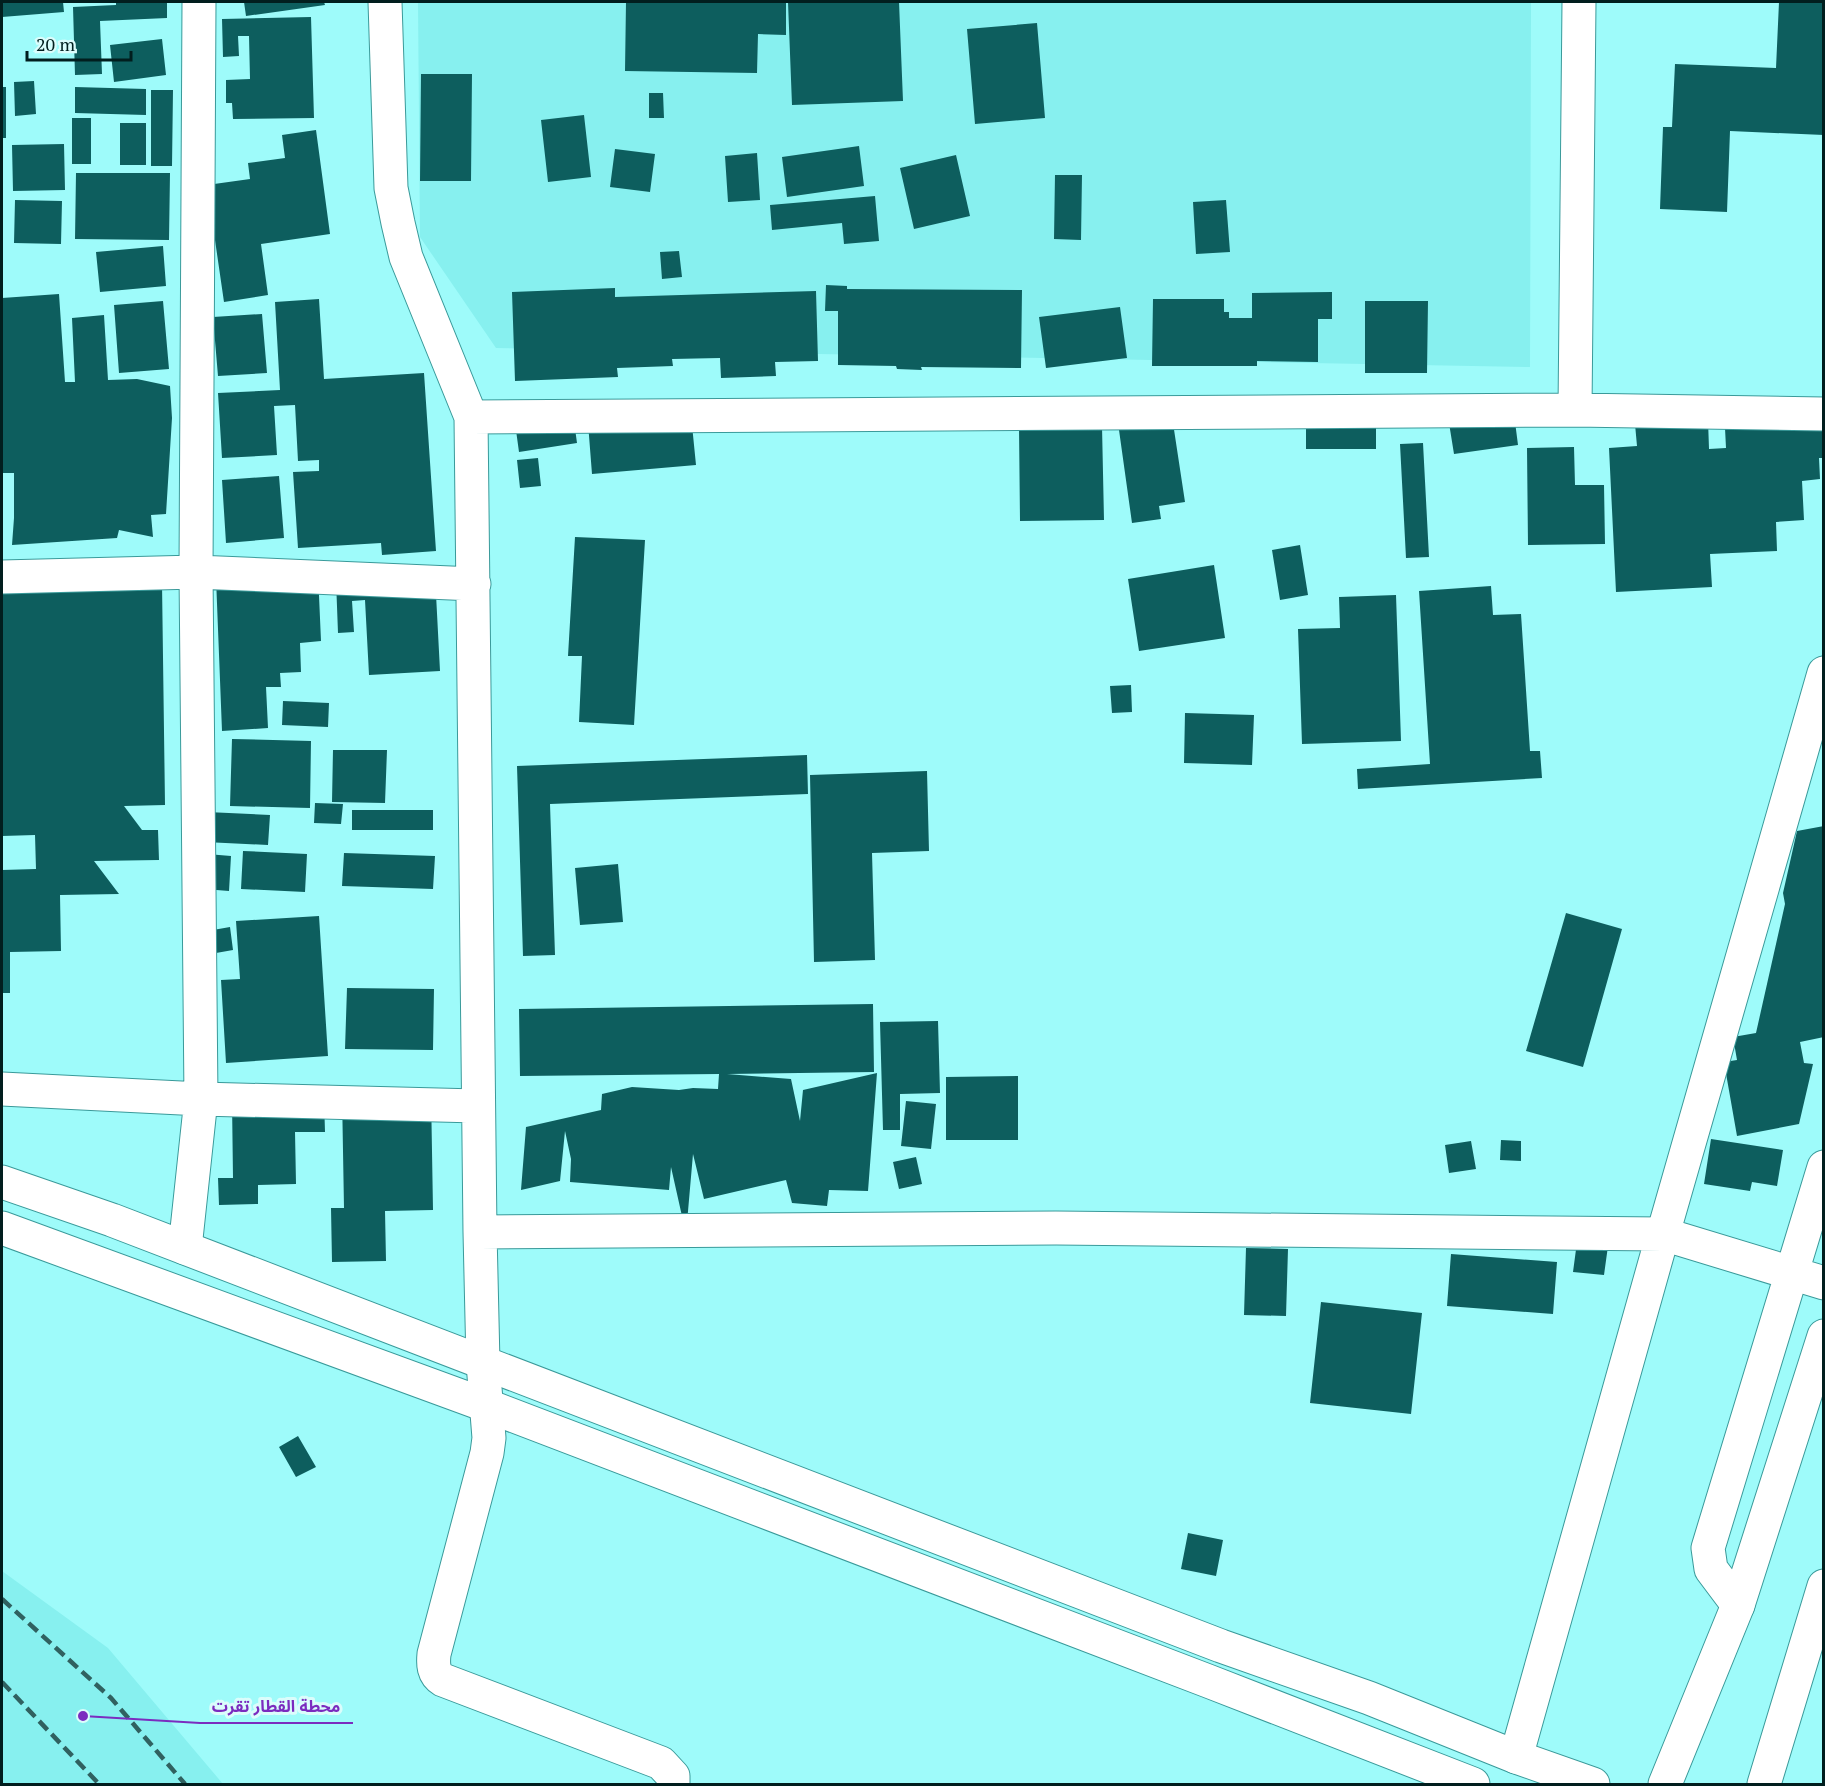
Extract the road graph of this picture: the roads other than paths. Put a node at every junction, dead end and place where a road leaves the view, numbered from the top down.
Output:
1 (199, 2) edge
2 (385, 2) edge
3 (1579, 2) edge
4 (1575, 410) junction
5 (1824, 414) edge
6 (471, 417) junction
7 (196, 572) junction
8 (2, 577) edge
9 (474, 584) junction
10 (1824, 673) edge
11 (2, 1089) edge
12 (201, 1099) junction
13 (477, 1106) junction
14 (1824, 1167) edge
15 (2, 1182) edge
16 (2, 1228) edge
17 (480, 1232) junction
18 (1663, 1234) junction
19 (185, 1248) junction
20 (1790, 1273) junction
21 (1824, 1283) edge
22 (1824, 1336) edge
23 (483, 1363) junction
24 (488, 1406) junction
25 (1824, 1586) edge
26 (1738, 1605) junction
27 (1221, 1646) junction
28 (1208, 1681) junction
29 (1516, 1757) junction
30 (1472, 1784) edge
31 (673, 1785) edge
32 (1593, 1785) edge
33 (1665, 1785) edge
34 (1764, 1785) edge

1 - 7 main road
2 - 6 main road
3 - 4 main road
4 - 5 main road
4 - 6 main road
6 - 9 main road
7 - 8 main road
7 - 9 main road
7 - 12 main road
9 - 13 main road
10 - 18 main road
11 - 12 main road
12 - 13 main road
12 - 19 main road
13 - 17 main road
14 - 20 main road
15 - 19 main road
16 - 24 main road
17 - 18 main road
17 - 23 main road
18 - 20 main road
18 - 29 main road
19 - 23 main road
20 - 21 main road
20 - 26 main road
22 - 26 main road
23 - 24 main road
23 - 27 main road
24 - 28 main road
24 - 31 main road
25 - 34 main road
26 - 33 main road
27 - 28 main road
27 - 29 main road
28 - 30 main road
29 - 32 main road

